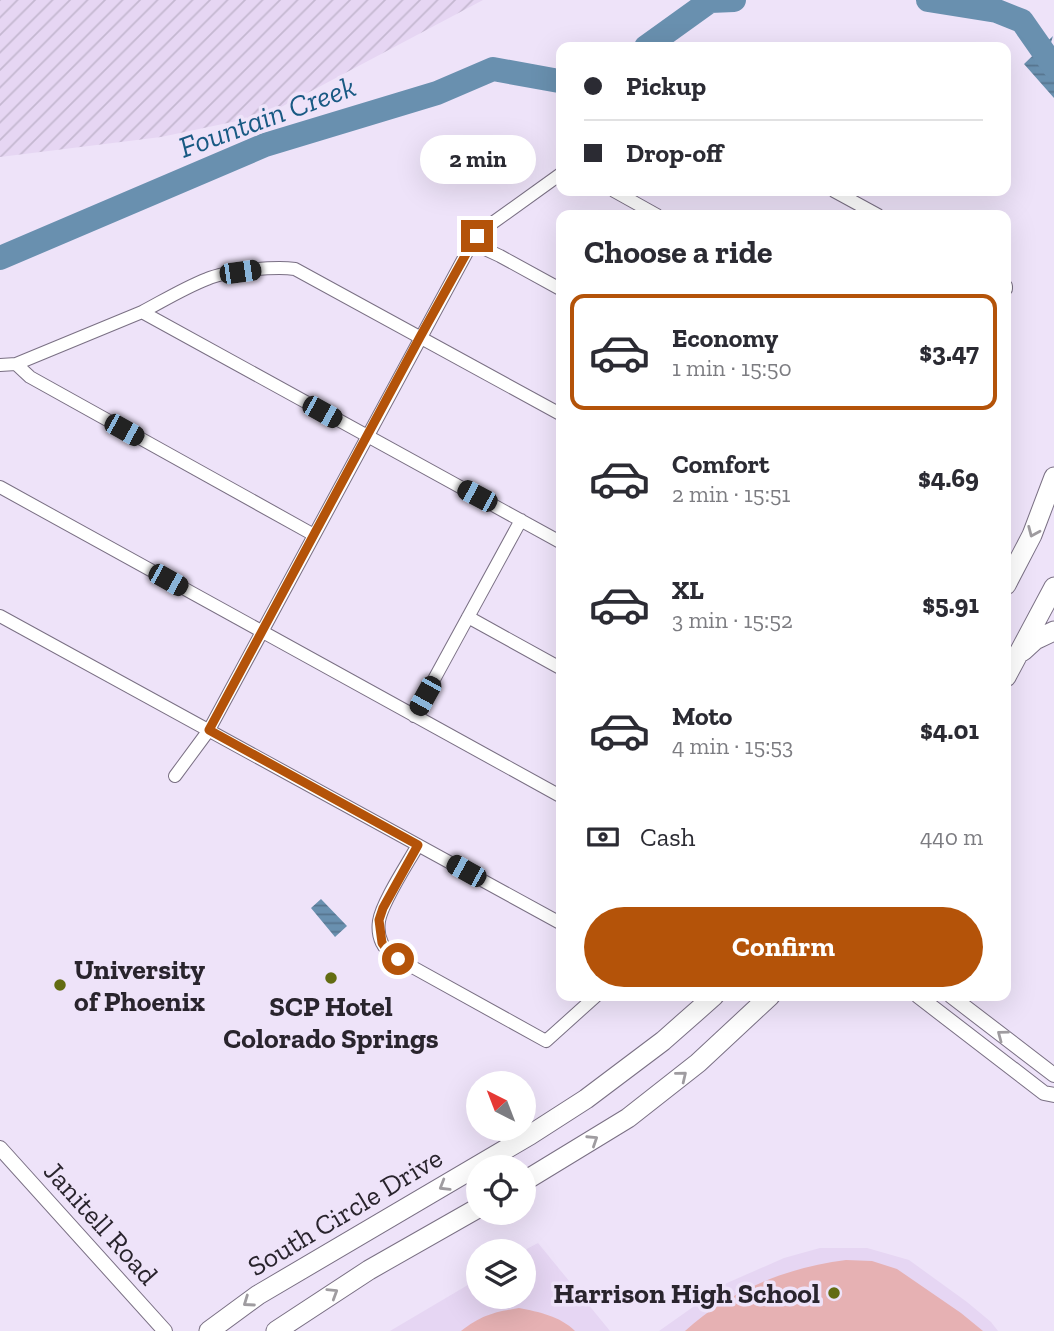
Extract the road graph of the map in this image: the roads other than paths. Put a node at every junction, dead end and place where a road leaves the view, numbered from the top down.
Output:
1 (556, 177) edge
2 (623, 196) edge
3 (843, 196) edge
4 (648, 210) edge
5 (869, 210) edge
6 (472, 243) junction
7 (556, 287) edge
8 (142, 312) junction
9 (420, 337) junction
10 (16, 364) junction
11 (0, 365) edge
12 (556, 412) edge
13 (368, 437) junction
14 (1054, 477) edge
15 (0, 487) edge
16 (521, 520) junction
17 (314, 535) junction
18 (556, 539) edge
19 (1011, 575) edge
20 (1054, 587) edge
21 (0, 616) edge
22 (468, 617) junction
23 (1054, 631) edge
24 (262, 633) junction
25 (1019, 654) junction
26 (556, 666) edge
27 (1011, 668) edge
28 (414, 716) junction
29 (209, 730) junction
30 (175, 776) dead end
31 (556, 794) edge
32 (418, 845) junction
33 (556, 921) edge
34 (590, 1001) edge
35 (708, 1001) edge
36 (765, 1001) edge
37 (924, 1001) edge
38 (958, 1001) edge
39 (1054, 1075) edge
40 (1054, 1094) edge
41 (0, 1148) edge
42 (536, 1174) edge
43 (466, 1215) edge
44 (165, 1331) edge
45 (209, 1331) edge
46 (276, 1331) edge

1 - 6 street
2 - 4 street
3 - 5 street
6 - 7 street
6 - 9 street
8 - 9 street
8 - 10 street
8 - 13 street
9 - 12 street
9 - 13 street
10 - 11 street
10 - 17 street
13 - 16 street
13 - 17 street
14 -> 19 main road
15 - 24 street
16 - 18 street
16 - 22 street
17 - 24 street
20 - 25 main road
21 - 29 street
22 - 26 street
22 - 28 street
23 - 25 main road
24 - 28 street
24 - 29 street
25 - 27 main road
28 - 31 street
29 - 30 street
29 - 32 street
32 - 33 street
32 - 34 street
35 -> 45 main road, South Circle Drive
42 -> 36 main road
37 - 40 street
39 -> 38 street
41 - 44 street, Janitell Road
46 -> 43 main road

